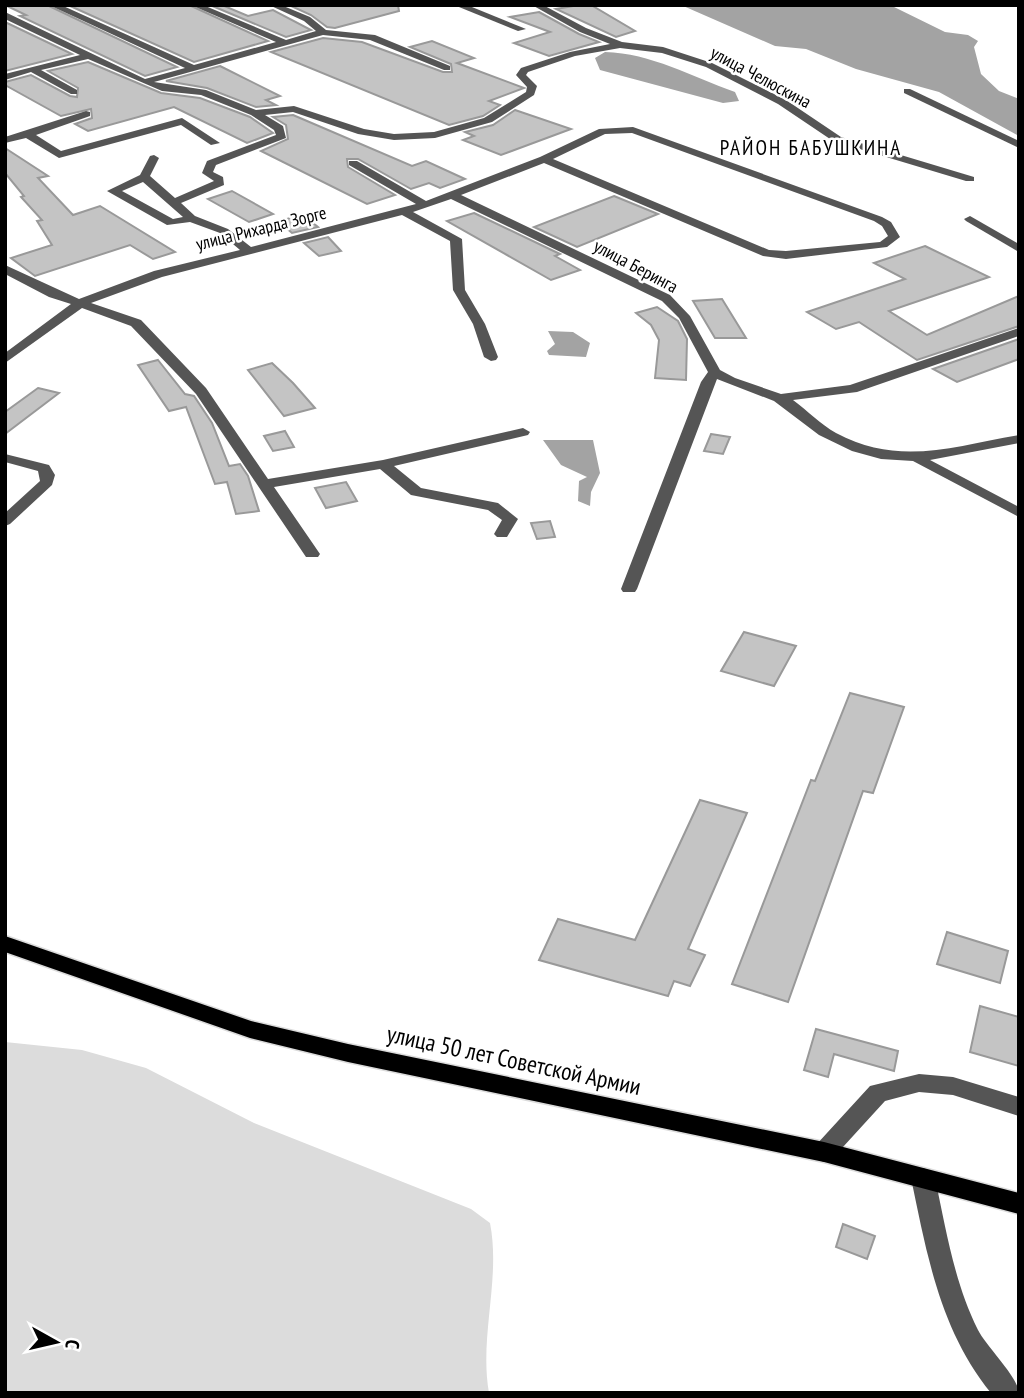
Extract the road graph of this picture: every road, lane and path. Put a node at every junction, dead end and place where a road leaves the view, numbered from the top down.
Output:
1 (53, 5) edge
2 (195, 5) edge
3 (273, 5) edge
4 (458, 5) edge
5 (489, 5) edge
6 (536, 5) edge
7 (472, 10) junction
8 (7, 18) edge
9 (521, 29) dead end
10 (323, 32) junction
11 (286, 43) junction
12 (620, 45) junction
13 (91, 55) junction
14 (194, 68) junction
15 (447, 68) dead end
16 (33, 69) junction
17 (5, 77) edge
18 (144, 82) junction
19 (907, 91) dead end
20 (74, 92) dead end
21 (255, 113) junction
22 (86, 114) dead end
23 (28, 134) junction
24 (5, 140) edge
25 (215, 143) dead end
26 (1019, 145) edge
27 (154, 159) dead end
28 (544, 159) junction
29 (353, 163) dead end
30 (144, 177) junction
31 (970, 179) dead end
32 (452, 195) junction
33 (172, 203) junction
34 (425, 205) junction
35 (404, 212) junction
36 (191, 218) junction
37 (970, 219) dead end
38 (1019, 249) edge
39 (248, 250) junction
40 (5, 269) edge
41 (81, 303) junction
42 (1019, 332) edge
43 (491, 358) dead end
44 (5, 359) edge
45 (715, 372) junction
46 (780, 398) junction
47 (523, 432) dead end
48 (1019, 439) edge
49 (5, 458) edge
50 (919, 460) junction
51 (383, 464) junction
52 (266, 484) junction
53 (1019, 513) edge
54 (5, 521) edge
55 (502, 534) dead end
56 (312, 554) dead end
57 (629, 589) dead end
58 (5, 944) edge
59 (1019, 1107) edge
60 (824, 1152) junction
61 (923, 1178) junction
62 (1019, 1204) edge
63 (1008, 1393) edge

1 - 14 street
2 - 11 street
3 - 10 street
4 - 7 street
5 - 7 street
6 - 12 street, улица Челюскина
7 - 9 street
8 - 13 street
10 - 11 street
10 - 15 street
11 - 14 street
12 - 21 street
12 - 31 street, улица Челюскина
13 - 16 street
13 - 18 street
14 - 18 street
16 - 17 street
16 - 20 street
18 - 21 street
19 - 26 street
21 - 33 street
22 - 23 street
23 - 24 street
23 - 25 street
27 - 30 street
28 - 28 street, улица Рихарда Зорге
28 - 32 street, улица Рихарда Зорге
29 - 34 street
30 - 33 street
30 - 36 street
32 - 34 street, улица Рихарда Зорге
32 - 45 street, улица Беринга
33 - 36 street
34 - 35 street, улица Рихарда Зорге
35 - 39 street, улица Рихарда Зорге
35 - 43 street
36 - 39 street
37 - 38 street
39 - 41 street, улица Рихарда Зорге
40 - 41 street
41 - 44 street, улица Рихарда Зорге
41 - 52 street
42 - 46 street
45 - 46 street
45 - 57 street
46 - 50 street
47 - 51 street
48 - 50 street
49 - 54 street
50 - 53 street
51 - 52 street
51 - 55 street
52 - 56 street
58 - 60 main road, улица 50 лет Советской Армии
59 - 60 street
60 - 61 main road, улица 50 лет Советской Армии
61 - 62 main road, улица 50 лет Советской Армии
61 - 63 street

